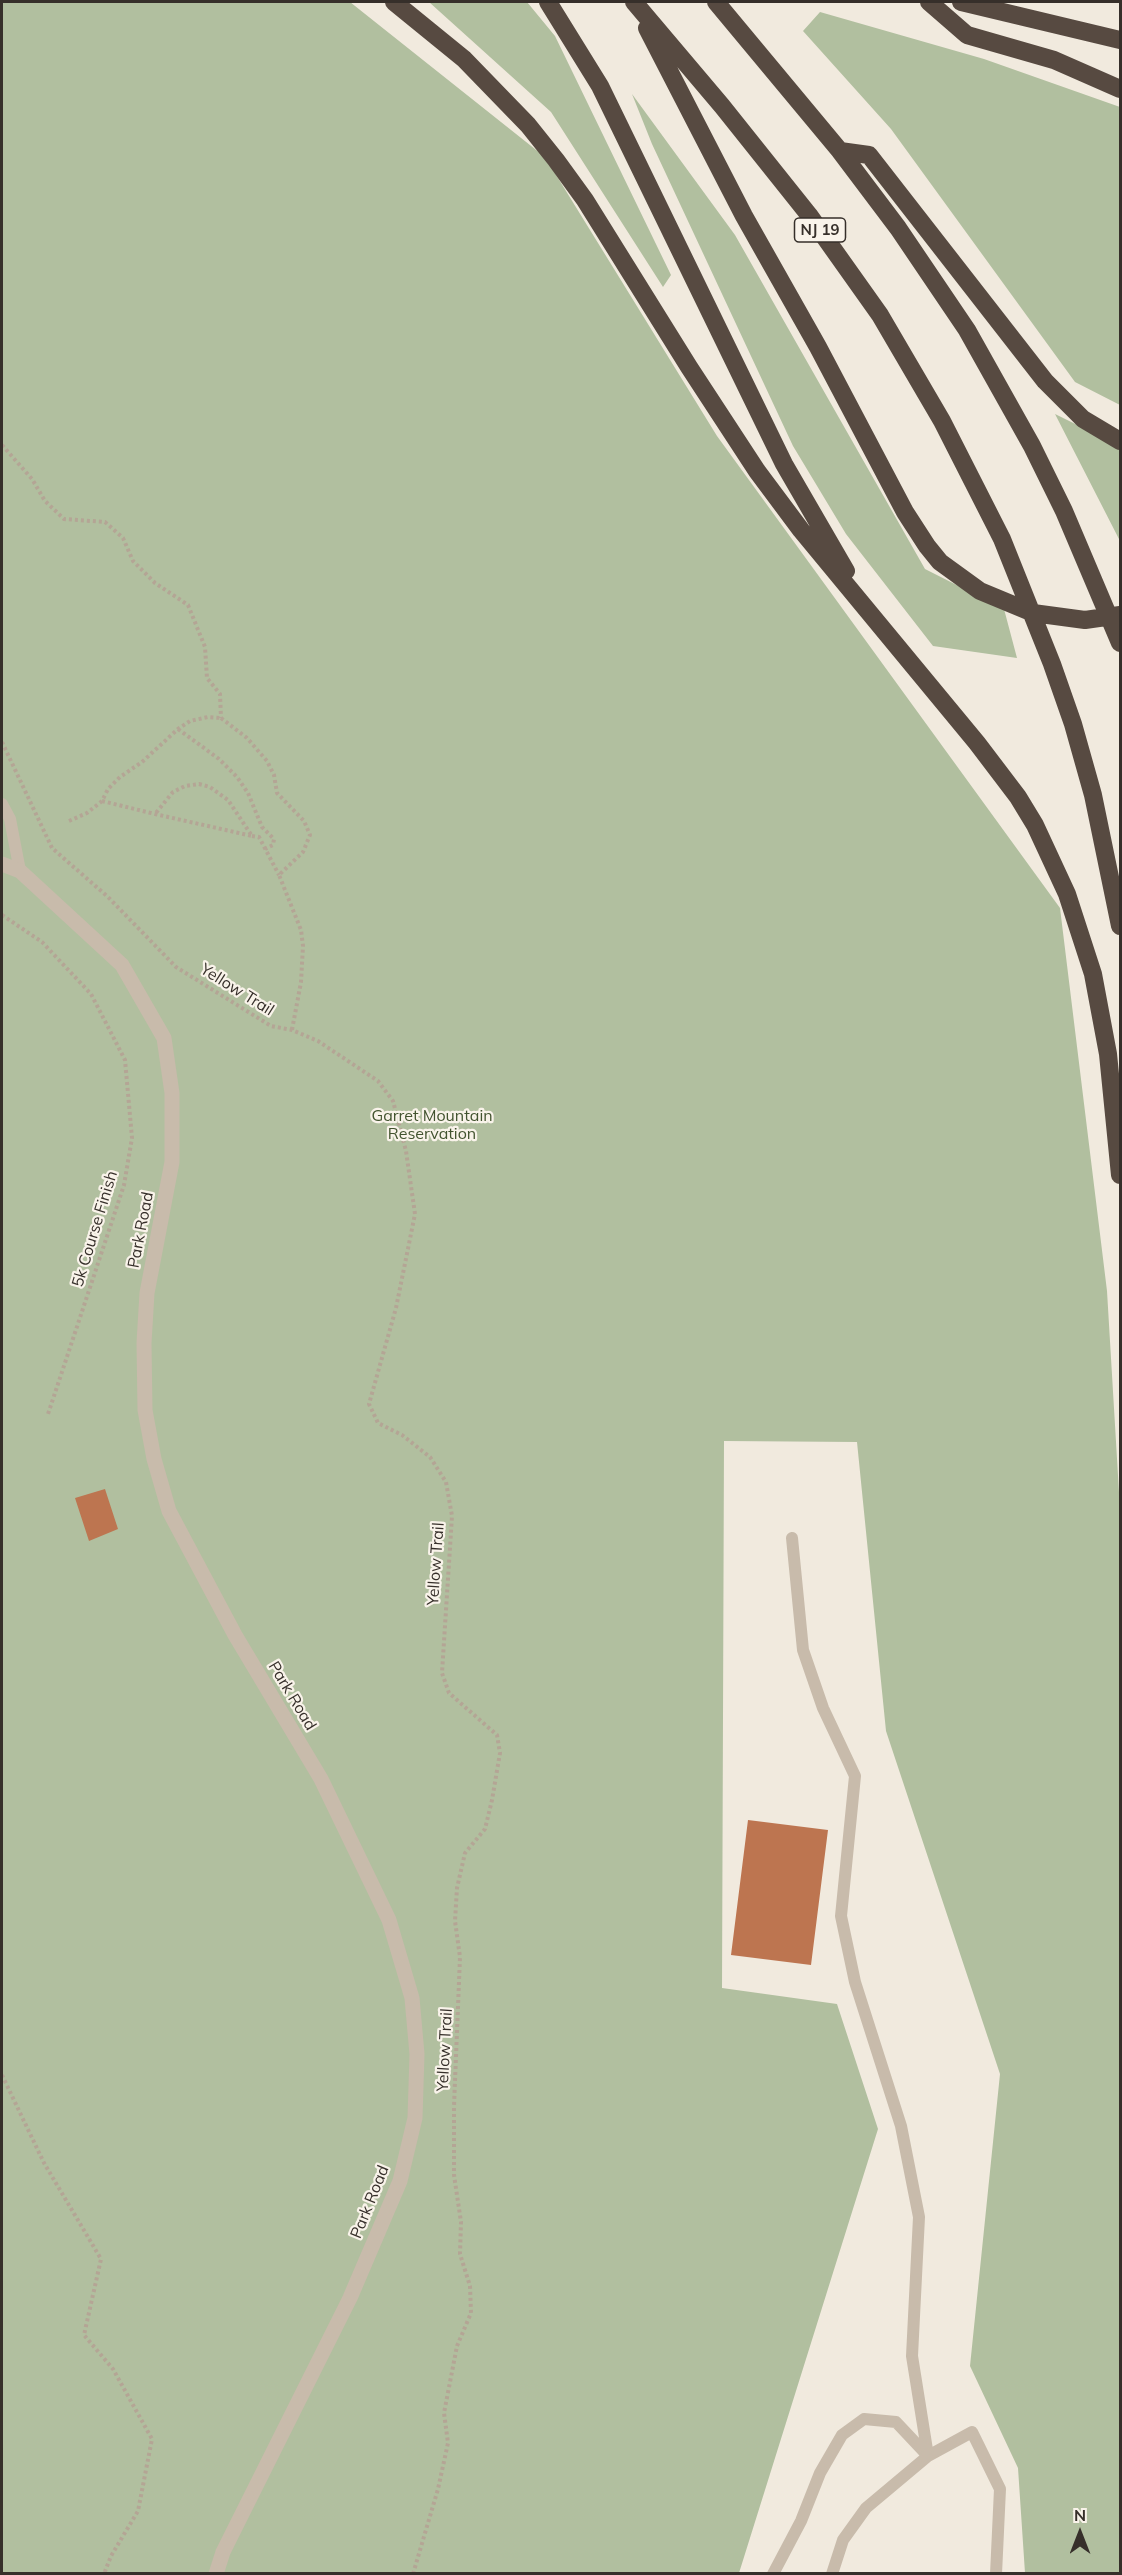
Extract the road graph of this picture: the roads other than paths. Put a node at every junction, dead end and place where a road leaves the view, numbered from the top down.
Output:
1 (394, 2) edge
2 (548, 2) edge
3 (634, 2) edge
4 (716, 2) edge
5 (929, 2) edge
6 (961, 2) edge
7 (1120, 40) edge
8 (1120, 89) edge
9 (840, 152) junction
10 (1120, 441) edge
11 (1120, 615) edge
12 (1120, 643) edge
13 (913, 666) junction
14 (2, 804) edge
15 (2, 864) edge
16 (20, 871) junction
17 (1120, 926) edge
18 (1120, 1174) edge
19 (792, 1538) dead end
20 (928, 2456) junction
21 (216, 2574) edge
22 (773, 2574) edge
23 (832, 2574) edge
24 (996, 2574) edge

1 - 13 highway
2 - 13 highway
3 - 11 highway
3 - 17 highway, NJ 19
4 - 9 highway
5 - 8 highway
6 - 7 highway
9 - 10 highway
9 - 12 highway
13 - 18 highway
14 - 16 lane
15 - 16 street, Park Road
16 - 21 street, Park Road
19 - 20 lane
20 - 22 lane
20 - 23 lane
20 - 24 lane

